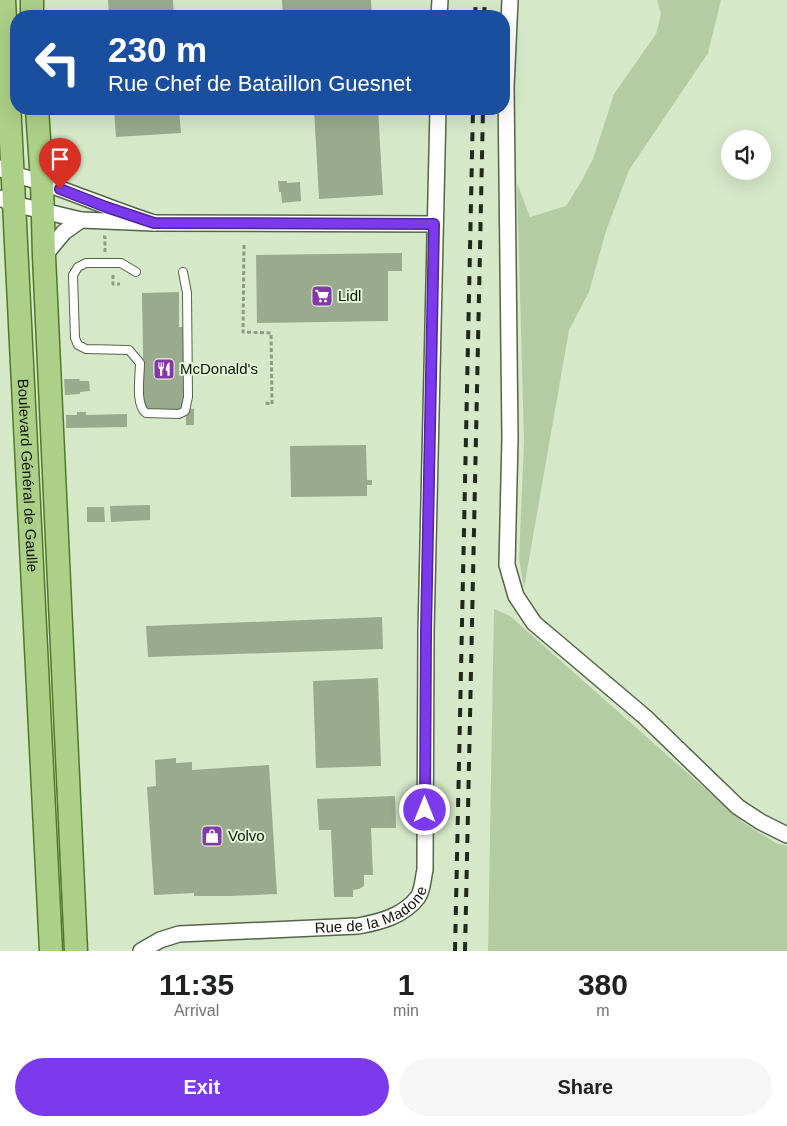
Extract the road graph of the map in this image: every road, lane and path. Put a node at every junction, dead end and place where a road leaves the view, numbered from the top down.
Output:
1 (4, 0) edge
2 (3, 70) edge
3 (37, 115) edge
4 (438, 115) edge
5 (506, 115) edge
6 (6, 171) edge
7 (42, 182) junction
8 (7, 201) edge
9 (43, 211) junction
10 (81, 220) junction
11 (154, 223) junction
12 (434, 224) junction
13 (96, 237) dead end
14 (244, 246) dead end
15 (44, 256) junction
16 (105, 259) dead end
17 (136, 272) dead end
18 (183, 272) dead end
19 (265, 403) dead end
20 (787, 835) edge
21 (51, 951) edge
22 (76, 951) edge
23 (141, 951) edge

1 - 2 main road, Boulevard Général de Gaulle
2 - 6 main road, Boulevard Général de Gaulle
3 - 7 main road, Boulevard Général de Gaulle
4 - 12 street, Rue de la Madone
5 - 20 street
6 - 7 street
6 - 8 main road, Boulevard Général de Gaulle
7 - 9 main road, Boulevard Général de Gaulle
7 - 11 street
8 - 9 street
8 - 21 main road, Boulevard Général de Gaulle
9 - 10 street
9 - 15 main road, Boulevard Général de Gaulle
10 - 11 street
10 - 15 street
11 - 12 street
12 - 23 street, Rue de la Madone
13 - 16 path
14 - 19 path
15 - 22 main road, Boulevard Général de Gaulle
17 - 18 lane

